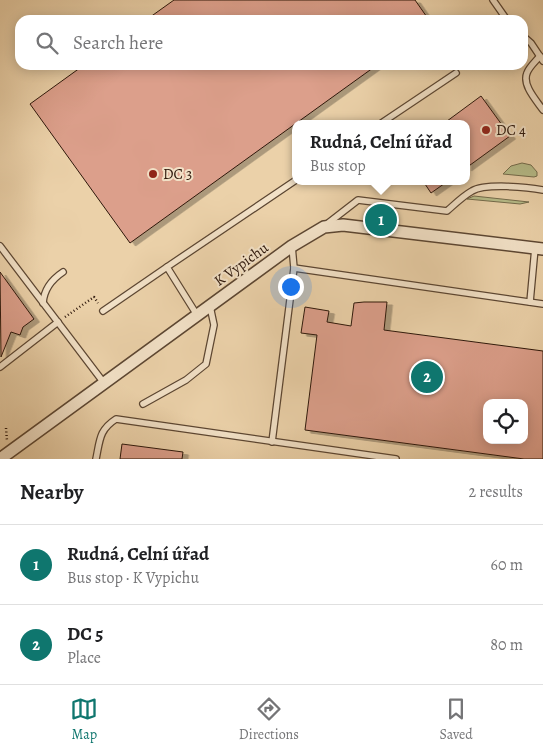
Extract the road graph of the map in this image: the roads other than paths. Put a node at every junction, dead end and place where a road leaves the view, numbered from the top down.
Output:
1 (493, 0) edge
2 (504, 15) edge
3 (528, 42) edge
4 (542, 58) edge
5 (456, 73) dead end
6 (543, 110) edge
7 (386, 120) edge
8 (292, 183) edge
9 (543, 190) edge
10 (324, 227) junction
11 (0, 246) edge
12 (292, 246) junction
13 (539, 248) edge
14 (167, 267) junction
15 (294, 268) junction
16 (63, 272) dead end
17 (530, 302) junction
18 (43, 303) junction
19 (543, 304) edge
20 (210, 306) junction
21 (103, 311) road end
22 (197, 316) junction
23 (58, 322) junction
24 (0, 367) edge
25 (104, 383) junction
26 (143, 404) dead end
27 (272, 442) junction
28 (0, 459) edge
29 (96, 459) edge
30 (396, 459) edge

1 - 2 lane
3 - 4 lane
4 - 6 lane
5 - 7 lane
8 - 14 lane
9 - 10 lane
10 - 12 street, K Vypichu
10 - 13 street, K Vypichu
11 - 18 lane
12 - 15 lane
12 - 20 street, K Vypichu
13 - 17 lane
14 - 21 lane
14 - 22 lane
15 - 17 lane
15 - 27 lane
16 - 18 lane
17 - 19 lane
18 - 23 lane
20 - 22 street, K Vypichu
20 - 26 lane
22 - 25 street, K Vypichu
23 - 24 lane
23 - 25 lane
25 - 28 street, K Vypichu
27 - 29 lane
27 - 30 lane

